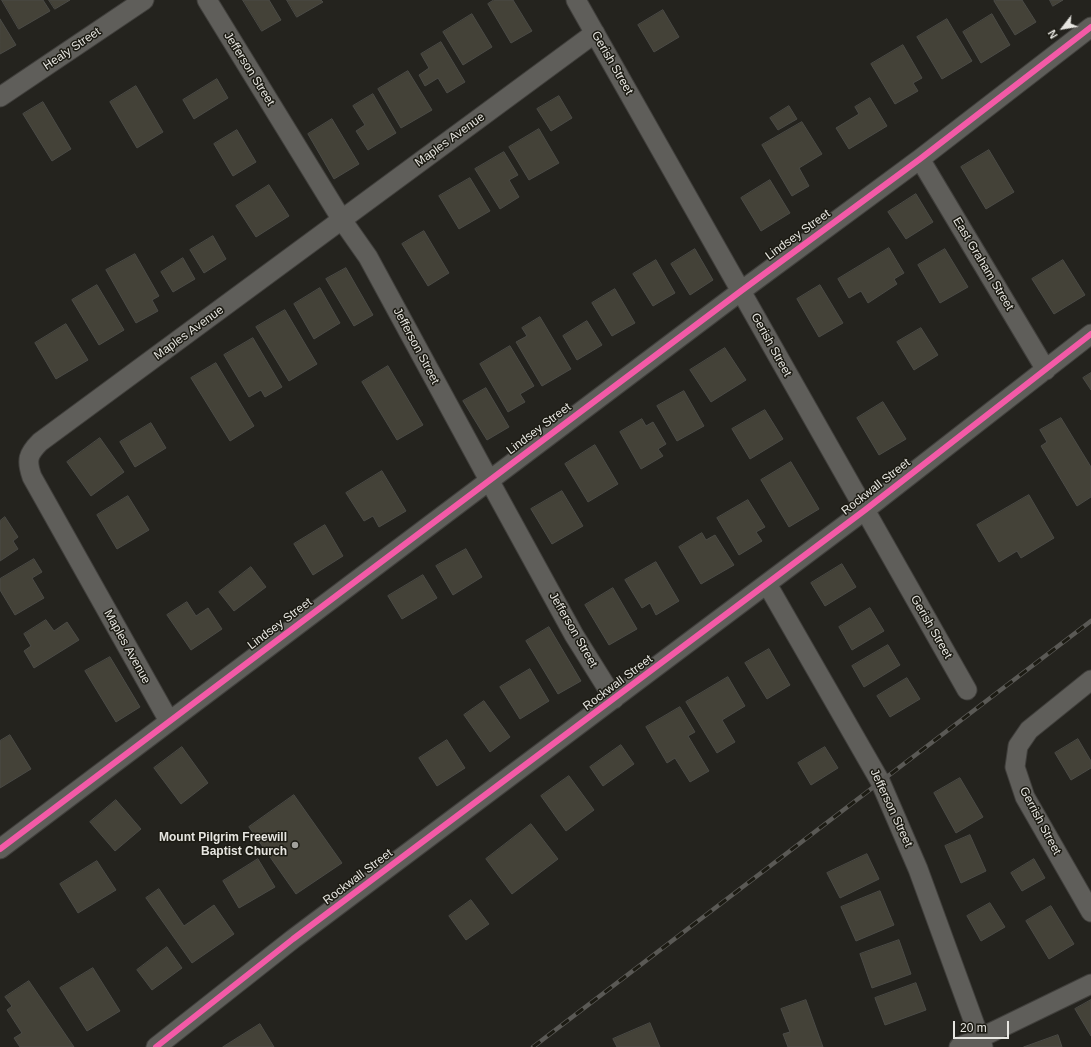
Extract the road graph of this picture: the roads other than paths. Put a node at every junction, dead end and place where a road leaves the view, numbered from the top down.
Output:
1 (144, 0) edge
2 (207, 0) edge
3 (576, 0) edge
4 (1091, 27) edge
5 (595, 33) junction
6 (0, 97) edge
7 (920, 159) junction
8 (342, 220) junction
9 (741, 291) junction
10 (1091, 334) edge
11 (1046, 370) junction
12 (489, 480) junction
13 (865, 510) junction
14 (767, 584) junction
15 (1091, 680) edge
16 (967, 690) dead end
17 (614, 699) junction
18 (169, 721) junction
19 (0, 849) edge
20 (1091, 912) edge
21 (1091, 984) edge
22 (982, 1043) edge
23 (156, 1047) edge
24 (959, 1047) edge

1 - 6 street, Healy Street
2 - 8 street, Jefferson Street
3 - 5 street, Gerish Street
4 - 7 street, Lindsey Street
5 - 8 street, Maples Avenue
5 - 9 street, Gerish Street
7 - 9 street, Lindsey Street
7 - 11 street, East Graham Street
8 - 12 street, Jefferson Street
8 - 18 street, Maples Avenue
9 - 12 street, Lindsey Street
9 - 13 street, Gerish Street
10 - 11 street, Rockwall Street
11 - 13 street, Rockwall Street
12 - 17 street, Jefferson Street
12 - 18 street, Lindsey Street
13 - 14 street, Rockwall Street
13 - 16 street, Gerish Street
14 - 17 street, Rockwall Street
14 - 22 street, Jefferson Street
15 - 20 street, Gerrish Street
17 - 23 street, Rockwall Street
18 - 19 street, Lindsey Street
21 - 22 street
22 - 24 street

